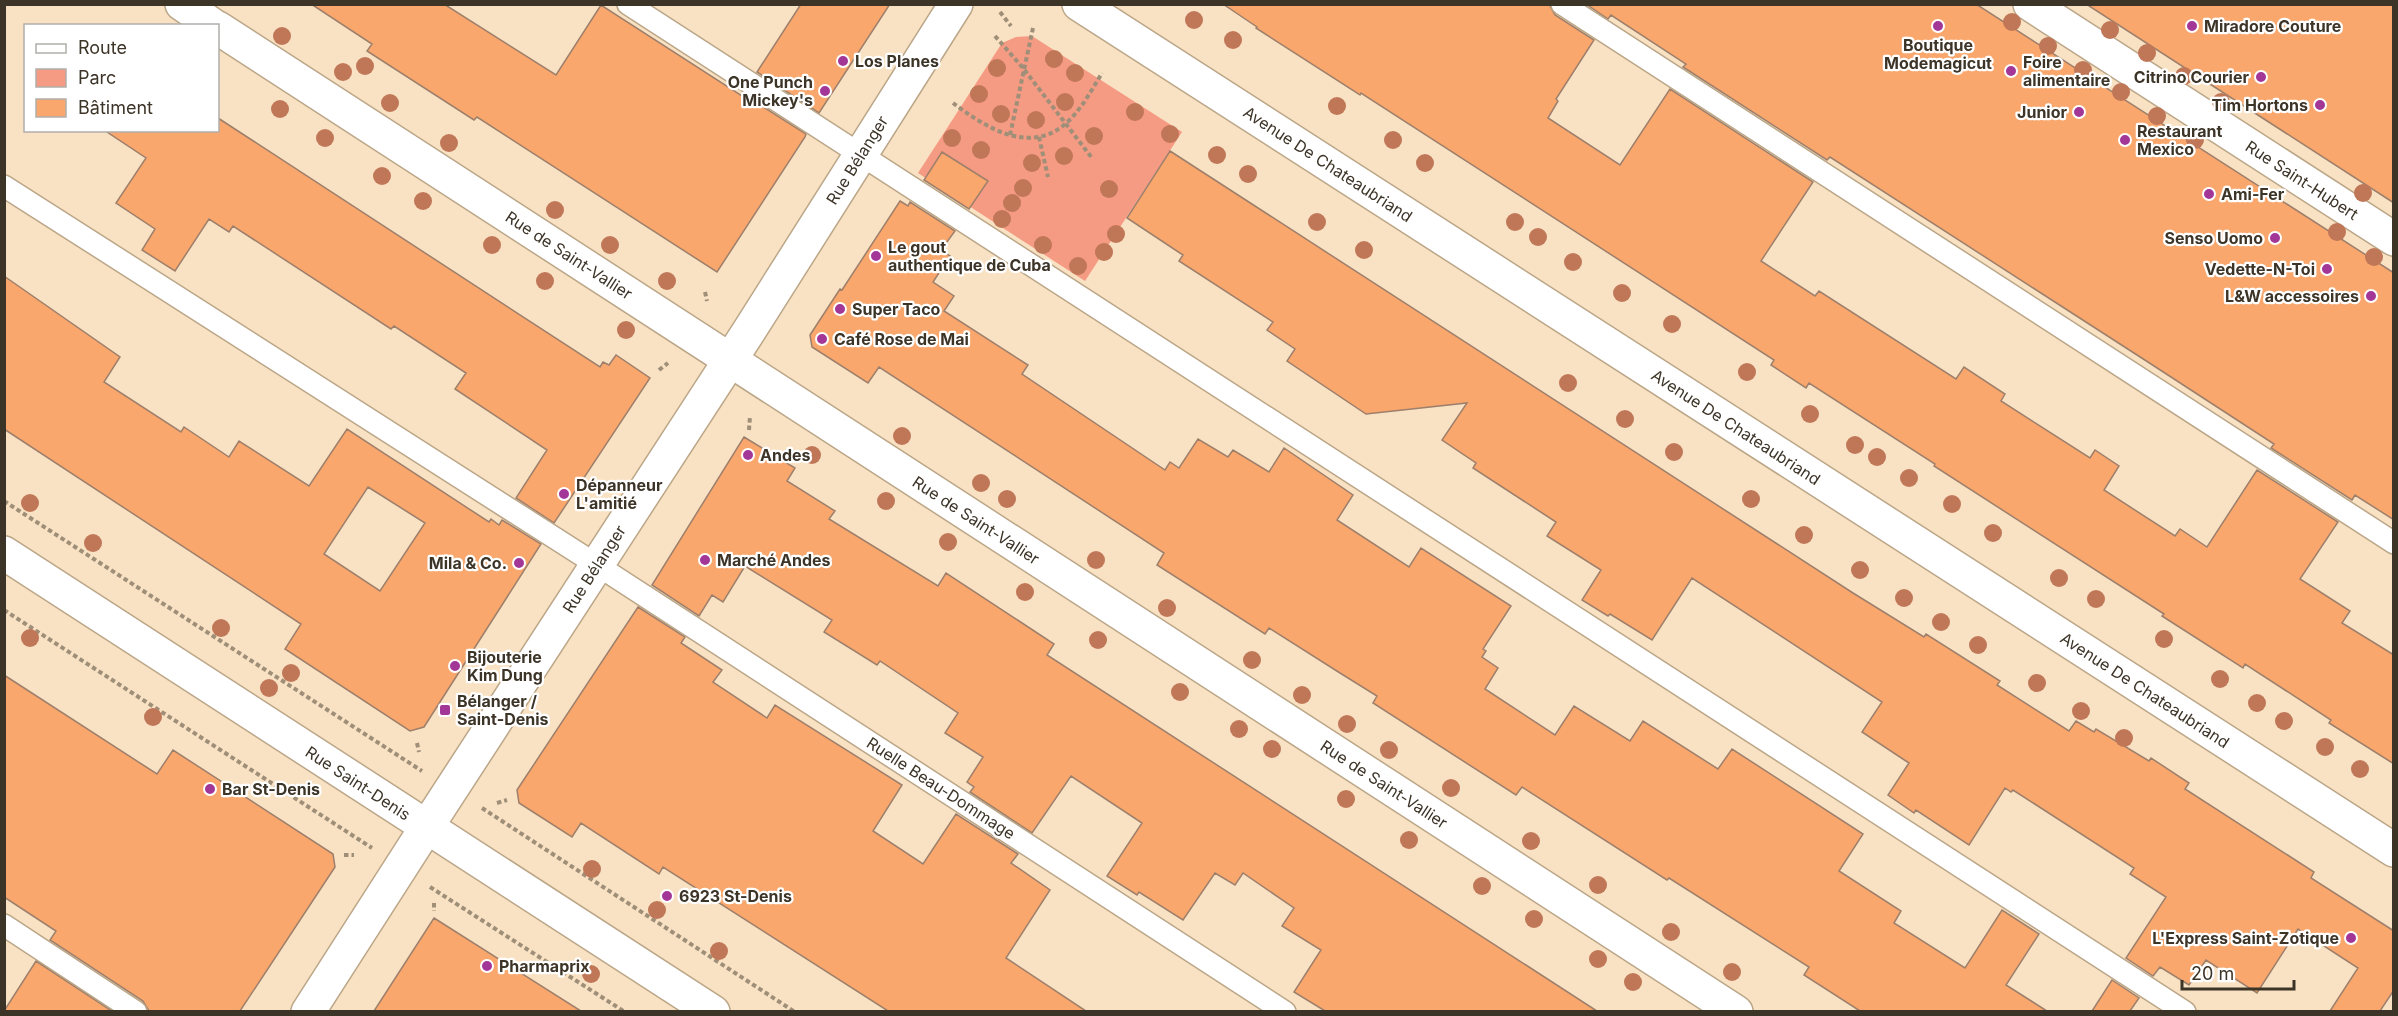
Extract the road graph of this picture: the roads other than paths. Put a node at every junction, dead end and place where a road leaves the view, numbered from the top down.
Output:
1 (182, 4) edge
2 (628, 4) edge
3 (956, 4) edge
4 (1079, 4) edge
5 (1562, 4) edge
6 (2030, 4) edge
7 (212, 24) edge
8 (219, 29) edge
9 (860, 155) junction
10 (4, 186) edge
11 (2394, 239) edge
12 (729, 360) junction
13 (2394, 543) edge
14 (4, 553) edge
15 (597, 565) junction
16 (426, 828) junction
17 (2394, 850) edge
18 (4, 925) edge
19 (136, 1011) edge
20 (308, 1011) edge
21 (713, 1011) edge
22 (1285, 1011) edge
23 (1736, 1011) edge
24 (2185, 1011) edge

1 - 7 street, Rue de Saint-Vallier
2 - 9 lane
3 - 9 street, Rue Bélanger
4 - 17 street, Avenue De Chateaubriand
5 - 13 lane
6 - 11 street, Rue Saint-Hubert
8 - 12 street, Rue de Saint-Vallier
9 - 12 street, Rue Bélanger
9 - 24 lane
10 - 15 lane, Ruelle Beau-Dommage
12 - 15 street, Rue Bélanger
12 - 23 street, Rue de Saint-Vallier
14 - 16 street, Rue Saint-Denis
15 - 16 street, Rue Bélanger
15 - 22 lane, Ruelle Beau-Dommage
16 - 20 street, Rue Bélanger
16 - 21 street, Rue Saint-Denis
18 - 19 lane

